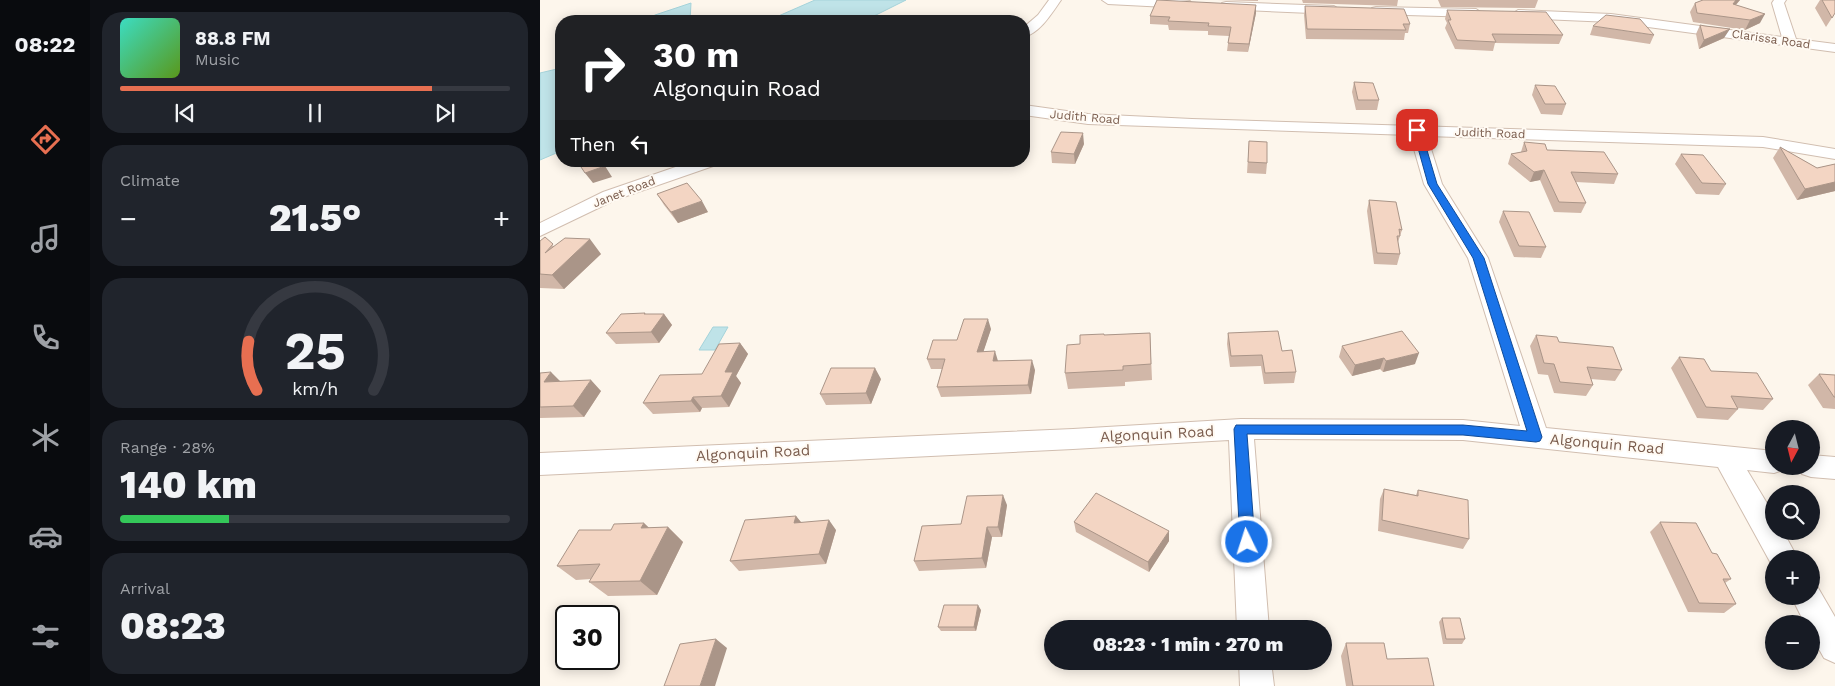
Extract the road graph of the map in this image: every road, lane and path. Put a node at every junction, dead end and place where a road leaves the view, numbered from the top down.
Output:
1 (1055, 0) edge
2 (1108, 0) edge
3 (1780, 0) edge
4 (1197, 5) edge
5 (1217, 6) edge
6 (1343, 11) edge
7 (1363, 11) edge
8 (1488, 14) edge
9 (1506, 14) edge
10 (1030, 27) edge
11 (1790, 42) junction
12 (1835, 48) edge
13 (1030, 111) edge
14 (1417, 130) junction
15 (1835, 154) edge
16 (693, 167) edge
17 (540, 230) edge
18 (1241, 429) junction
19 (1536, 437) junction
20 (1725, 456) junction
21 (1765, 461) edge
22 (540, 464) edge
23 (1820, 467) edge
24 (1835, 468) edge
25 (1779, 550) edge
26 (1811, 605) edge
27 (1252, 620) edge
28 (1835, 647) edge
29 (1256, 670) edge
30 (1257, 686) edge

1 - 10 street
2 - 4 street
3 - 11 street
5 - 6 street
7 - 8 street
9 - 11 street, Clarissa Road
11 - 12 street, Clarissa Road
13 - 14 street, Judith Road
14 - 15 street, Judith Road
14 - 19 street
16 - 17 street, Janet Road
18 - 19 street, Algonquin Road
18 - 22 street, Algonquin Road
18 - 27 street
19 - 20 street, Algonquin Road
20 - 21 street, Algonquin Road
20 - 25 street
23 - 24 street
26 - 28 street
29 - 30 street

